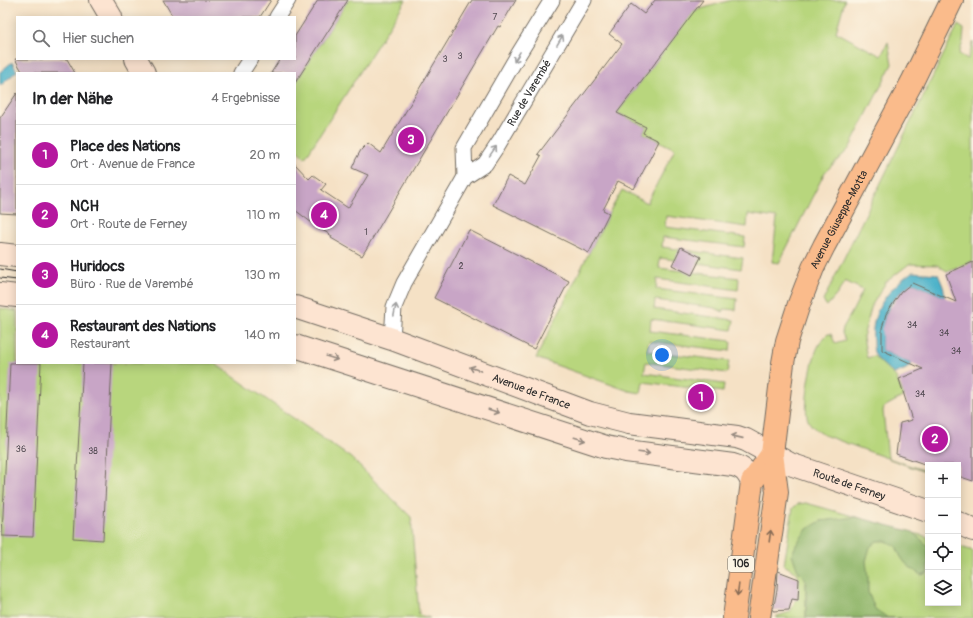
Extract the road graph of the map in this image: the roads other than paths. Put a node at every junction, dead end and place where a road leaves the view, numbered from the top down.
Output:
1 (101, 0) edge
2 (288, 0) edge
3 (552, 0) edge
4 (584, 0) edge
5 (952, 0) edge
6 (110, 16) edge
7 (278, 16) edge
8 (137, 60) edge
9 (249, 60) edge
10 (143, 72) edge
11 (242, 72) edge
12 (465, 177) junction
13 (0, 254) edge
14 (16, 256) edge
15 (0, 294) edge
16 (16, 296) edge
17 (296, 307) edge
18 (392, 338) junction
19 (296, 346) edge
20 (772, 454) junction
21 (752, 482) junction
22 (925, 510) edge
23 (961, 524) edge
24 (973, 530) edge
25 (734, 618) edge
26 (759, 618) edge

1 - 6 main road
2 - 7 street
3 -> 12 street
12 -> 4 street, Rue de Varembé
5 - 20 main road, Avenue Giuseppe-Motta
8 - 10 main road
9 - 11 street
18 -> 12 street, Rue de Varembé
13 - 14 main road
15 - 16 main road
17 - 18 main road, Avenue de France
20 -> 18 main road, Avenue de France
19 -> 21 main road
20 - 21 main road, 106
20 - 22 main road, Route de Ferney
26 -> 20 main road, 106
21 -> 25 main road, 106
23 - 24 main road

